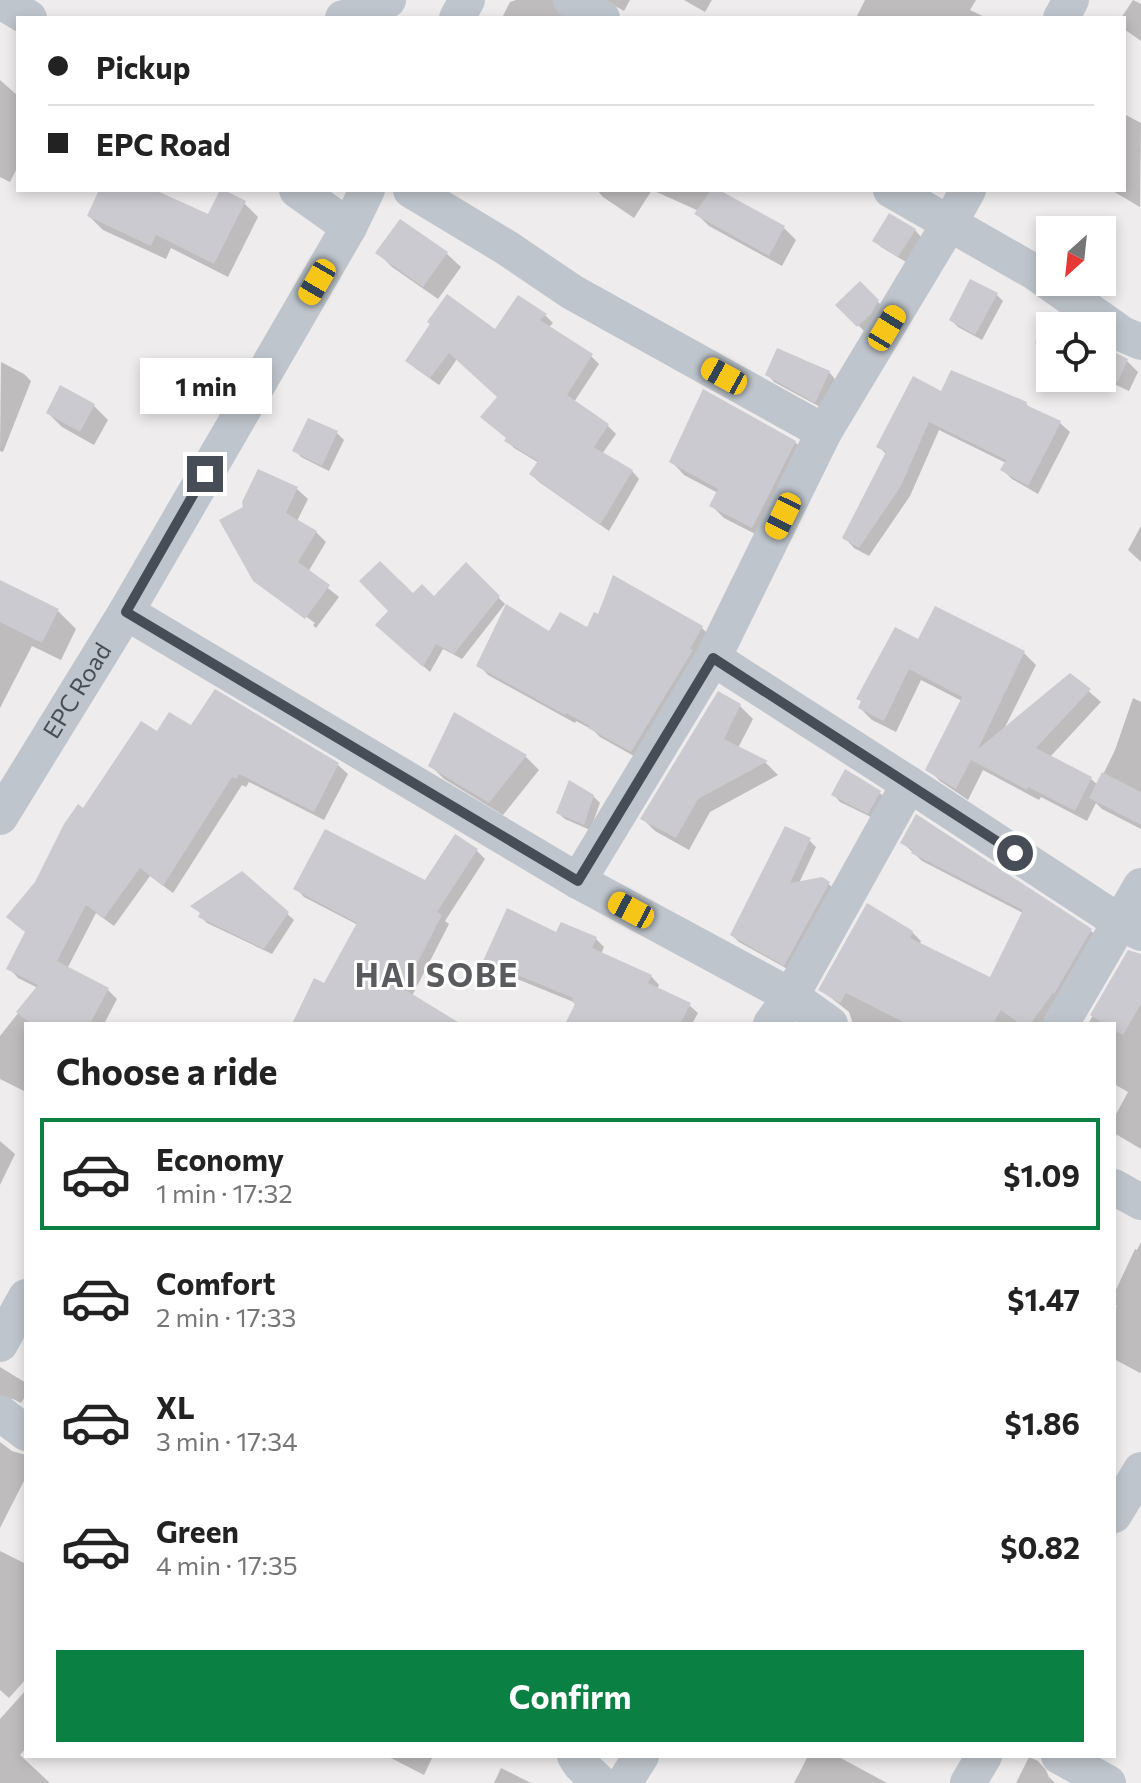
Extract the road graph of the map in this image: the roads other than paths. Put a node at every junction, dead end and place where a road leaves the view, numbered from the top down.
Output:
1 (388, 0) edge
2 (571, 0) edge
3 (0, 1) edge
4 (26, 16) edge
5 (359, 16) edge
6 (599, 16) edge
7 (300, 192) edge
8 (366, 192) edge
9 (414, 192) edge
10 (894, 192) edge
11 (967, 192) edge
12 (949, 224) junction
13 (349, 227) junction
14 (1141, 342) edge
15 (824, 432) junction
16 (126, 612) junction
17 (713, 658) junction
18 (909, 784) junction
19 (0, 817) edge
20 (578, 881) junction
21 (1141, 886) edge
22 (1131, 928) edge
23 (781, 1010) edge
24 (823, 1022) edge
25 (1062, 1022) edge
26 (1116, 1188) edge
27 (1141, 1202) edge
28 (24, 1301) edge
29 (0, 1344) edge
30 (0, 1413) edge
31 (24, 1431) edge
32 (1141, 1470) edge
33 (1116, 1512) edge
34 (576, 1758) edge
35 (640, 1758) edge
36 (983, 1758) edge
37 (1063, 1758) edge
38 (600, 1783) edge
39 (624, 1783) edge
40 (968, 1783) edge
41 (1108, 1783) edge

1 - 5 street
2 - 6 street
3 - 4 street
7 - 13 street
8 - 13 street, EPC Road
9 - 15 street
10 - 12 street
11 - 12 street
12 - 14 street
12 - 15 street
13 - 16 street, EPC Road
15 - 17 street
16 - 19 street, EPC Road
16 - 20 street
17 - 18 street
17 - 20 street
18 - 22 street
18 - 23 street
20 - 23 street
21 - 22 street
22 - 25 street
23 - 24 street
26 - 27 street
28 - 29 street
30 - 31 street
32 - 33 street
34 - 38 street
35 - 39 street
36 - 40 street
37 - 41 street

